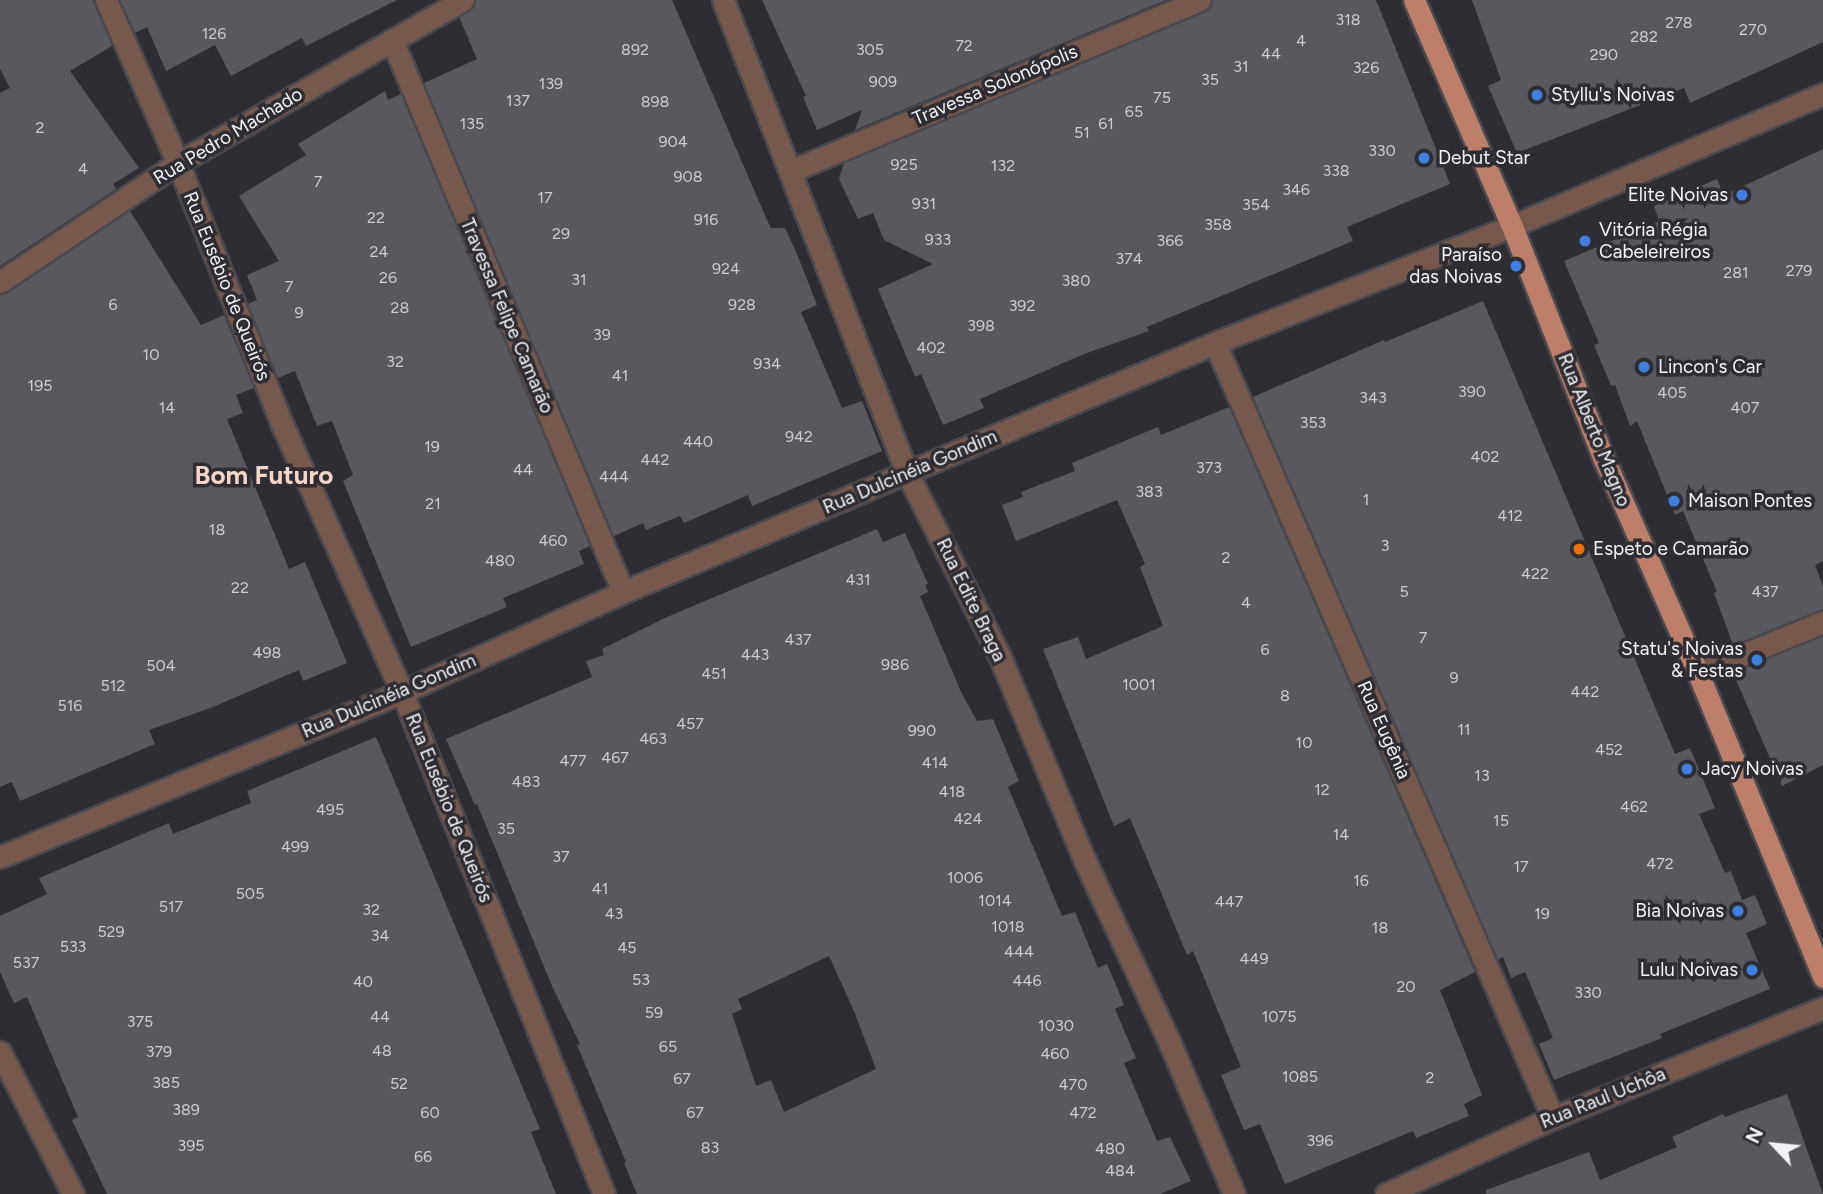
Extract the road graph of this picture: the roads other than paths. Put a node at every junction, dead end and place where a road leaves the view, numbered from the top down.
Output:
1 (106, 0) edge
2 (463, 0) edge
3 (723, 0) edge
4 (1200, 0) edge
5 (1414, 0) edge
6 (392, 40) junction
7 (1823, 94) edge
8 (178, 163) junction
9 (791, 171) junction
10 (1512, 226) junction
11 (0, 282) edge
12 (1215, 343) junction
13 (907, 473) junction
14 (623, 592) junction
15 (1823, 622) edge
16 (1698, 673) junction
17 (402, 692) junction
18 (0, 857) edge
19 (1823, 977) edge
20 (1823, 1008) edge
21 (0, 1052) edge
22 (1553, 1118) junction
23 (74, 1194) edge
24 (604, 1194) edge
25 (1234, 1194) edge
26 (1386, 1194) edge

1 - 8 street, Rua Eusébio de Queirós
2 - 6 street, Rua Pedro Machado
3 - 9 street, Rua Edite Braga
4 - 9 street, Travessa Solonópolis
5 - 10 main road, Rua Alberto Magno
6 - 8 street, Rua Pedro Machado
6 - 14 street, Travessa Felipe Camarão
7 - 10 street, Rua Dulcinéia Gondim
8 - 11 street, Rua Pedro Machado
8 - 17 street, Rua Eusébio de Queirós
9 - 13 street, Rua Edite Braga
10 - 12 street, Rua Dulcinéia Gondim
10 - 16 main road, Rua Alberto Magno
12 - 13 street, Rua Dulcinéia Gondim
12 - 22 street, Rua Eugênia
13 - 14 street, Rua Dulcinéia Gondim
13 - 25 street, Rua Edite Braga
14 - 17 street, Rua Dulcinéia Gondim
15 - 16 street
16 - 19 main road, Rua Alberto Magno
17 - 18 street, Rua Dulcinéia Gondim
17 - 24 street, Rua Eusébio de Queirós
20 - 22 street, Rua Raul Uchôa
21 - 23 street
22 - 26 street, Rua Raul Uchôa

